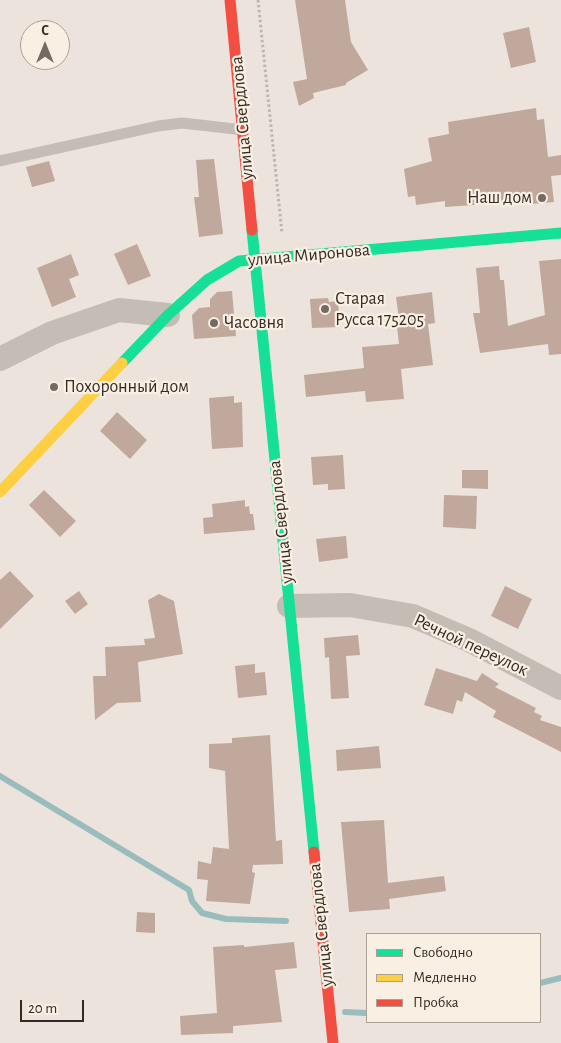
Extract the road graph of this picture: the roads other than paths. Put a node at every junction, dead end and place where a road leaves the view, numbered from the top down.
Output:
1 (230, 0) edge
2 (244, 130) junction
3 (0, 161) edge
4 (561, 233) edge
5 (254, 260) junction
6 (168, 315) junction
7 (0, 359) edge
8 (0, 492) edge
9 (289, 606) junction
10 (561, 688) edge
11 (333, 1043) edge

1 - 2 street, улица Свердлова
2 - 3 lane
2 - 5 street, улица Свердлова
4 - 5 street, улица Миронова
5 - 6 street, улица Миронова
5 - 9 street, улица Свердлова
6 - 7 street
6 - 8 street, улица Миронова
9 - 10 street, Речной переулок
9 - 11 street, улица Свердлова

